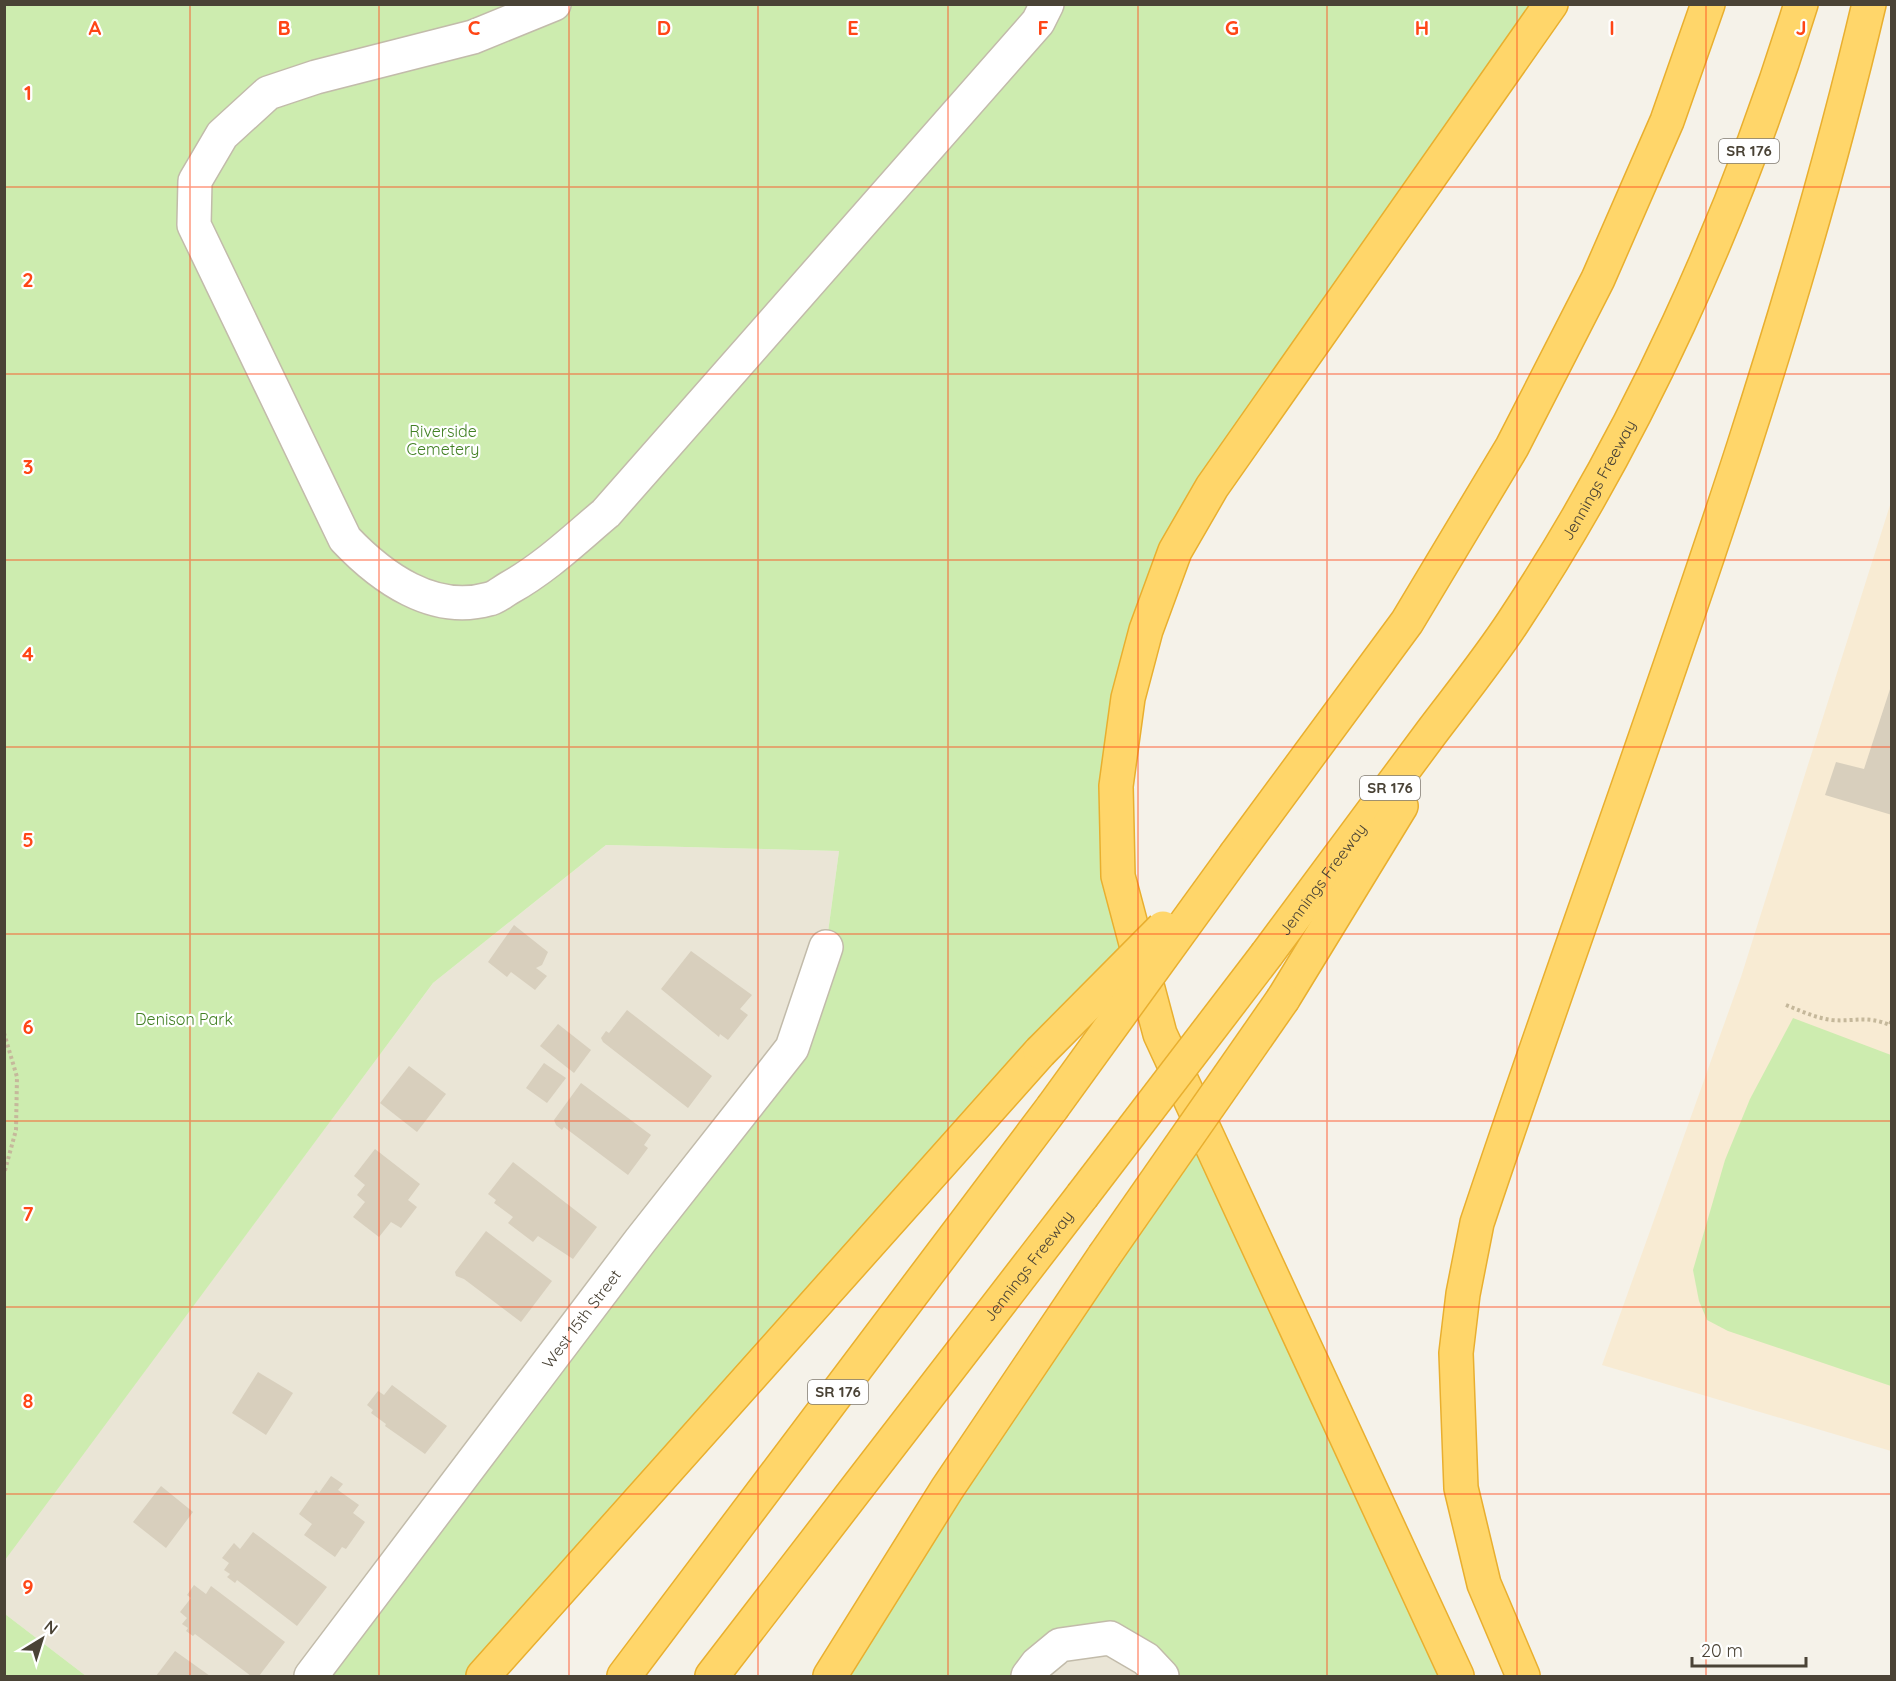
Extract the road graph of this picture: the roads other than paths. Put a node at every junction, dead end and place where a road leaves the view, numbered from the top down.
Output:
1 (554, 4) edge
2 (1047, 4) edge
3 (1551, 4) edge
4 (1708, 4) edge
5 (1802, 4) edge
6 (1869, 4) edge
7 (1513, 623) junction
8 (1236, 854) junction
9 (826, 947) dead end
10 (312, 1677) edge
11 (483, 1677) edge
12 (624, 1677) edge
13 (712, 1677) edge
14 (830, 1677) edge
15 (1028, 1677) edge
16 (1162, 1677) edge
17 (1457, 1677) edge
18 (1523, 1677) edge

1 - 2 street
3 - 17 highway
4 - 8 highway, SR 176
5 - 7 highway, Jennings Freeway / SR 176
6 - 18 highway
7 - 13 highway, Jennings Freeway / SR 176, bridge
7 - 14 highway, bridge
8 - 11 highway, bridge
8 - 12 highway, SR 176, bridge
9 - 10 street, West 15th Street
15 - 16 street

